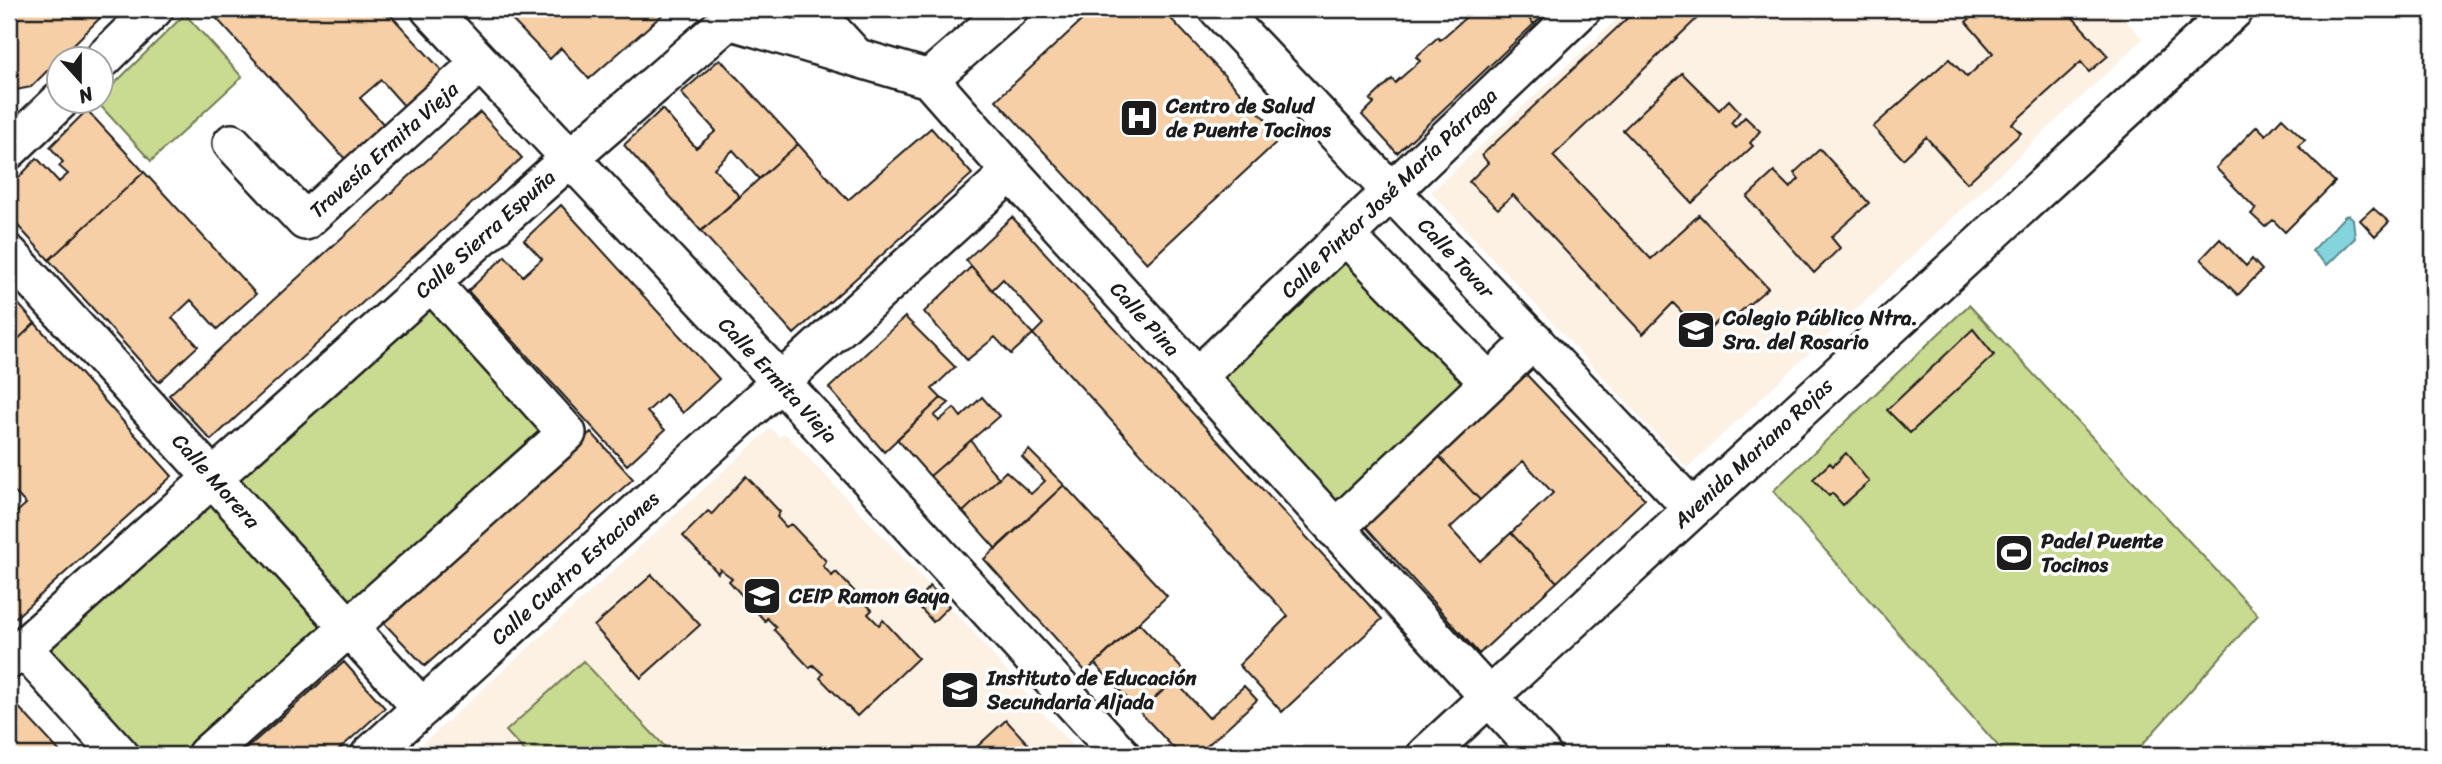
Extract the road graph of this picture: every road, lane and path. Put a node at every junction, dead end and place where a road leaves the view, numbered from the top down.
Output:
1 (154, 9) edge
2 (430, 9) edge
3 (812, 9) edge
4 (1010, 9) edge
5 (1218, 9) edge
6 (1582, 9) edge
7 (2235, 9) edge
8 (116, 46) edge
9 (856, 58) junction
10 (480, 63) junction
11 (929, 79) junction
12 (46, 112) edge
13 (13, 137) edge
14 (232, 143) dead end
15 (569, 159) junction
16 (1011, 172) junction
17 (1392, 190) junction
18 (1345, 235) junction
19 (9, 254) edge
20 (431, 282) junction
21 (1534, 340) junction
22 (1197, 377) junction
23 (780, 381) junction
24 (1488, 382) junction
25 (213, 478) junction
26 (1692, 508) junction
27 (1335, 529) junction
28 (349, 628) junction
29 (16, 654) edge
30 (1488, 698) junction
31 (422, 708) junction
32 (120, 755) edge
33 (206, 755) edge
34 (370, 755) edge
35 (1121, 755) edge
36 (1426, 755) edge
37 (1542, 755) edge

1 - 8 street
2 - 10 street, Calle Ermita Vieja
3 - 9 street
4 - 11 street
5 - 17 street, Calle Tovar
6 - 17 street, Calle Pintor José María Párraga
7 - 26 street, Avenida Mariano Rojas
9 - 11 street, Calle Sierra Espuña
9 - 15 street, Calle Sierra Espuña
10 - 14 street, Travesía Ermita Vieja
10 - 15 street, Calle Ermita Vieja
11 - 16 street, Calle Pina
12 - 13 street
15 - 20 street, Calle Sierra Espuña
15 - 23 street, Calle Ermita Vieja
16 - 22 street, Calle Pina
16 - 23 street
17 - 18 street, Calle Pintor José María Párraga
17 - 21 street, Calle Tovar
18 - 22 street, Calle Pintor José María Párraga
18 - 24 street
19 - 25 street, Calle Morera
20 - 25 street, Calle Sierra Espuña
20 - 28 street
21 - 24 street
21 - 26 street, Calle Tovar
22 - 27 street, Calle Pina
23 - 31 street, Calle Cuatro Estaciones
23 - 35 street, Calle Ermita Vieja
24 - 27 street
25 - 28 street, Calle Morera
25 - 29 street, Calle Sierra Espuña
26 - 30 street, Avenida Mariano Rojas
27 - 30 street, Calle Pina
28 - 31 street, Calle Morera
28 - 33 street
29 - 32 street
30 - 36 street, Avenida Mariano Rojas
30 - 37 street, Calle Pina
31 - 34 street, Calle Cuatro Estaciones

